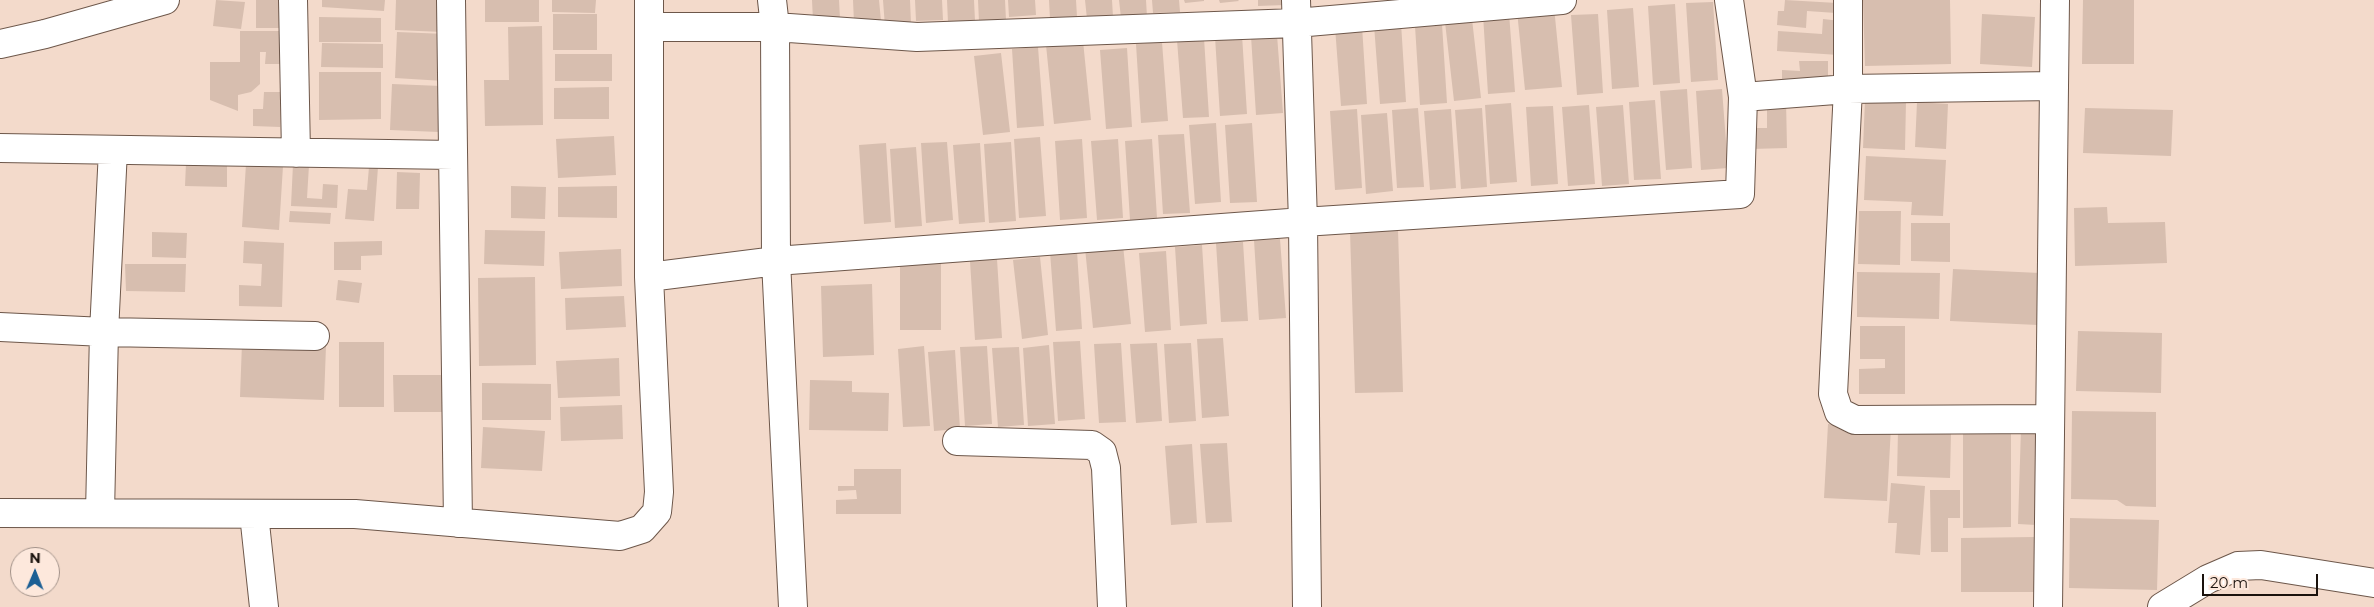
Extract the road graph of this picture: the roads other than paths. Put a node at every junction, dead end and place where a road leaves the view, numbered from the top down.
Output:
1 (165, 0) edge
2 (293, 0) edge
3 (451, 0) edge
4 (649, 0) edge
5 (772, 0) edge
6 (1562, 0) edge
7 (1729, 0) edge
8 (1848, 0) edge
9 (2055, 0) edge
10 (1296, 11) edge
11 (649, 27) junction
12 (775, 27) junction
13 (0, 44) edge
14 (2054, 86) junction
15 (1848, 89) junction
16 (1743, 97) junction
17 (0, 148) edge
18 (112, 150) junction
19 (296, 153) junction
20 (453, 155) junction
21 (1303, 222) junction
22 (776, 261) junction
23 (649, 277) junction
24 (0, 327) edge
25 (104, 332) junction
26 (315, 336) dead end
27 (2050, 419) junction
28 (957, 441) dead end
29 (0, 513) edge
30 (100, 513) junction
31 (254, 514) junction
32 (458, 523) junction
33 (2374, 582) edge
34 (264, 607) edge
35 (793, 607) edge
36 (1112, 607) edge
37 (1307, 607) edge
38 (2048, 607) edge
39 (2162, 607) edge

1 - 13 street
2 - 19 street
3 - 20 street
4 - 11 street
5 - 12 street
6 - 10 street
7 - 16 street
8 - 15 street
9 - 14 street
10 - 12 street
10 - 21 street
11 - 12 street
11 - 23 street
12 - 22 street
14 - 15 street
14 - 27 street
15 - 16 street
15 - 27 street
16 - 21 street
17 - 18 street
18 - 19 street
18 - 25 street
19 - 20 street
20 - 32 street
21 - 22 street
21 - 37 street
22 - 23 street
22 - 35 street
23 - 32 street
24 - 25 street
25 - 26 street
25 - 30 street
27 - 38 street
28 - 36 street
29 - 30 street
30 - 31 street
31 - 32 street
31 - 34 street
33 - 39 street

